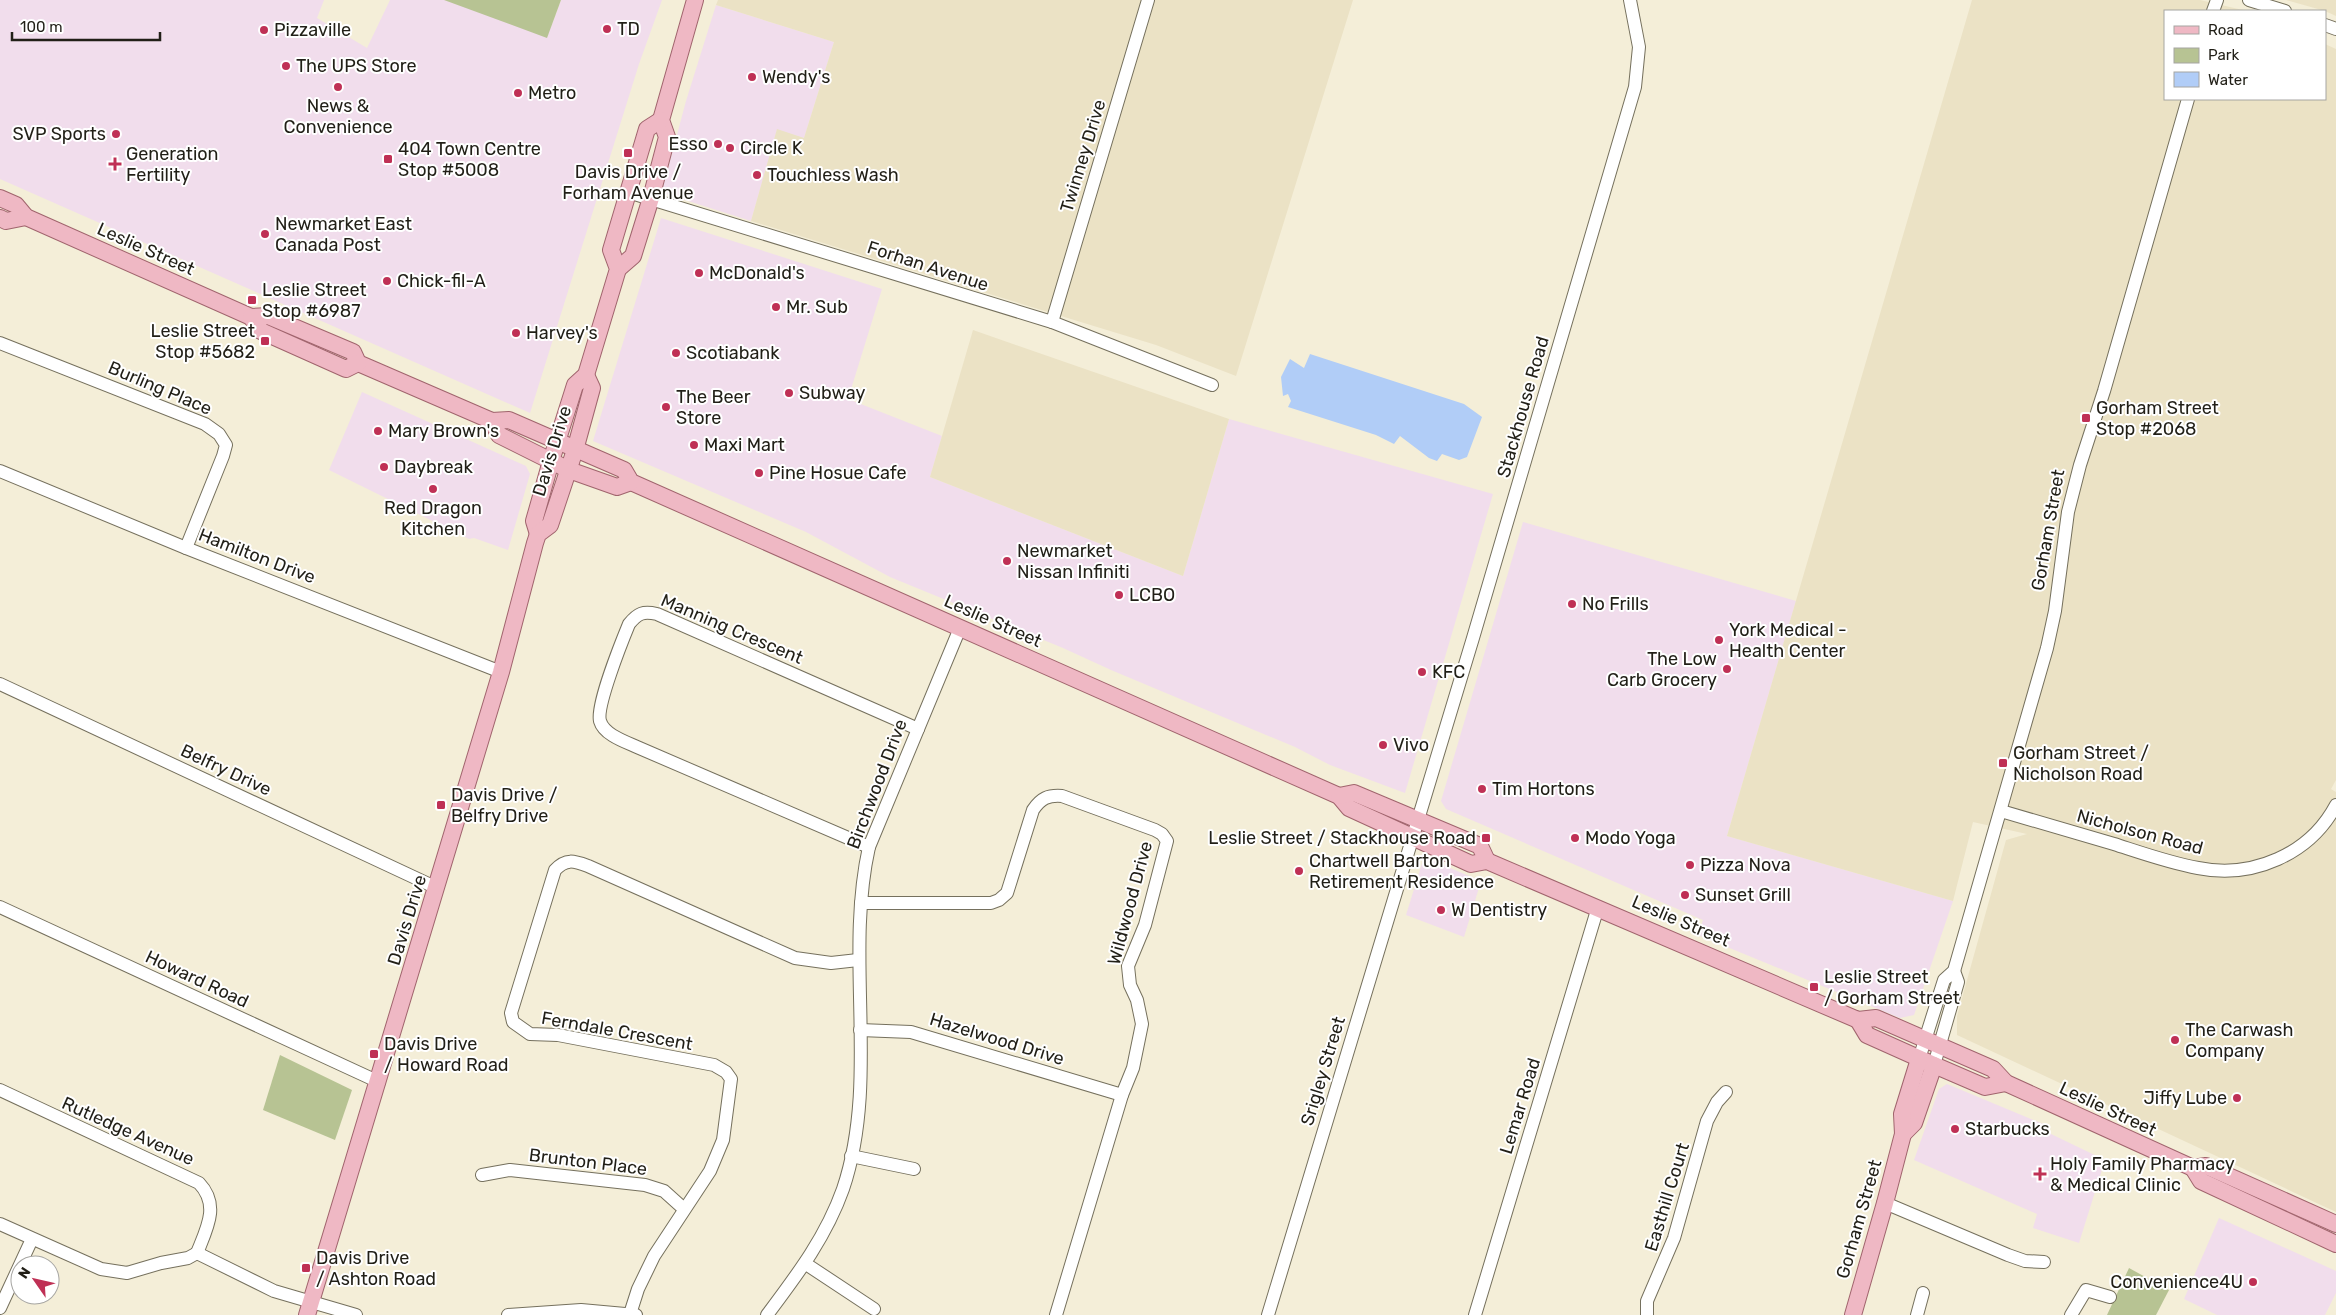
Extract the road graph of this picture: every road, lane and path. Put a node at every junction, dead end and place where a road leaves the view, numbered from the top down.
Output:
1 (695, 0) edge
2 (1148, 0) edge
3 (1630, 0) edge
4 (2249, 0) edge
5 (2282, 10) edge
6 (2188, 100) edge
7 (661, 120) junction
8 (628, 192) junction
9 (0, 198) edge
10 (651, 198) junction
11 (26, 217) junction
12 (0, 218) edge
13 (618, 269) junction
14 (251, 317) junction
15 (1052, 322) junction
16 (0, 343) edge
17 (358, 363) junction
18 (586, 375) junction
19 (1212, 385) dead end
20 (492, 421) junction
21 (557, 441) junction
22 (575, 450) junction
23 (551, 461) junction
24 (569, 470) junction
25 (0, 471) edge
26 (630, 482) junction
27 (538, 534) junction
28 (186, 548) junction
29 (960, 628) junction
30 (501, 672) junction
31 (0, 684) edge
32 (918, 729) junction
33 (2336, 805) edge
34 (2001, 811) junction
35 (1415, 829) junction
36 (869, 847) junction
37 (437, 888) junction
38 (861, 903) junction
39 (0, 907) edge
40 (1598, 907) junction
41 (858, 960) junction
42 (1954, 971) junction
43 (1858, 1020) junction
44 (860, 1030) junction
45 (1924, 1039) junction
46 (1940, 1046) junction
47 (1926, 1062) junction
48 (379, 1082) junction
49 (2006, 1084) junction
50 (0, 1090) edge
51 (1726, 1092) dead end
52 (1122, 1095) junction
53 (851, 1156) junction
54 (2193, 1168) junction
55 (914, 1170) dead end
56 (482, 1175) dead end
57 (1886, 1203) junction
58 (684, 1209) junction
59 (0, 1224) edge
60 (2336, 1224) edge
61 (32, 1239) junction
62 (2336, 1244) edge
63 (197, 1253) junction
64 (2044, 1262) dead end
65 (806, 1264) junction
66 (1923, 1293) dead end
67 (2110, 1297) dead end
68 (0, 1308) edge
69 (309, 1309) edge
70 (874, 1309) dead end
71 (535, 1314) edge
72 (633, 1314) edge
73 (356, 1315) edge
74 (508, 1315) edge
75 (767, 1315) edge
76 (1056, 1315) edge
77 (1268, 1315) edge
78 (1474, 1315) edge
79 (1647, 1315) edge
80 (1852, 1315) edge
81 (1917, 1315) edge
82 (2071, 1315) edge

1 - 7 main road, Davis Drive
2 - 15 street, Twinney Drive
3 - 35 street, Stackhouse Road
4 - 5 street
6 - 34 street, Gorham Street
7 - 8 main road, Davis Drive
7 - 10 main road, Davis Drive
8 - 10 street, Forhan Avenue
8 - 13 main road, Davis Drive
9 - 11 main road, Leslie Street
10 - 13 main road, Davis Drive
10 - 15 street, Forhan Avenue
11 - 12 main road, Leslie Street
11 - 14 main road, Leslie Street
13 - 18 main road, Davis Drive
14 - 17 main road, Leslie Street
14 - 17 main road, Leslie Street
15 - 19 street, Forhan Avenue
16 - 28 street, Burling Place
17 - 20 main road, Leslie Street
18 - 21 main road, Davis Drive
18 - 22 main road, Davis Drive
20 - 21 main road, Leslie Street
20 - 23 main road, Leslie Street
21 - 22 main road, Leslie Street
21 - 23 main road, Davis Drive
22 - 24 main road, Davis Drive
22 - 26 main road, Leslie Street
23 - 24 main road, Leslie Street
23 - 27 main road, Davis Drive
24 - 26 main road, Leslie Street
24 - 27 main road, Davis Drive
25 - 28 street, Hamilton Drive
26 - 29 main road, Leslie Street
27 - 30 main road, Davis Drive
28 - 30 street, Hamilton Drive
29 - 32 street, Birchwood Drive
29 - 35 main road, Leslie Street
30 - 37 main road, Davis Drive
31 - 37 street, Belfry Drive
32 - 36 street, Birchwood Drive
32 - 36 street, Manning Crescent
33 - 34 street, Nicholson Road
34 - 42 street, Gorham Street
35 - 40 main road, Leslie Street
35 - 77 street, Srigley Street
36 - 38 street, Birchwood Drive
37 - 48 main road, Davis Drive
38 - 41 street, Birchwood Drive
38 - 52 street, Wildwood Drive
39 - 48 street, Howard Road
40 - 43 main road, Leslie Street
40 - 78 street, Lemar Road
41 - 44 street, Birchwood Drive
41 - 58 street, Ferndale Crescent
42 - 45 street, Gorham Street
42 - 46 street, Gorham Street
43 - 45 main road, Leslie Street
43 - 47 main road, Leslie Street
44 - 52 street, Hazelwood Drive
44 - 53 street
45 - 46 main road, Leslie Street
45 - 47 street, Gorham Street
46 - 47 street, Gorham Street
46 - 49 main road, Leslie Street
47 - 49 main road, Leslie Street
47 - 57 main road, Gorham Street
48 - 69 main road, Davis Drive
49 - 54 main road, Leslie Street
50 - 63 street, Rutledge Avenue
51 - 79 street, Easthill Court
52 - 76 street, Wildwood Drive
53 - 55 street
53 - 65 street
54 - 60 main road, Leslie Street
54 - 62 main road, Leslie Street
56 - 58 street, Brunton Place
57 - 64 street
57 - 80 main road, Gorham Street
58 - 72 street, Ferndale Crescent
59 - 61 street
61 - 63 street
61 - 68 street
63 - 69 street
65 - 70 street
65 - 75 street
66 - 81 street
67 - 82 street
69 - 73 street
71 - 72 street
71 - 74 street

